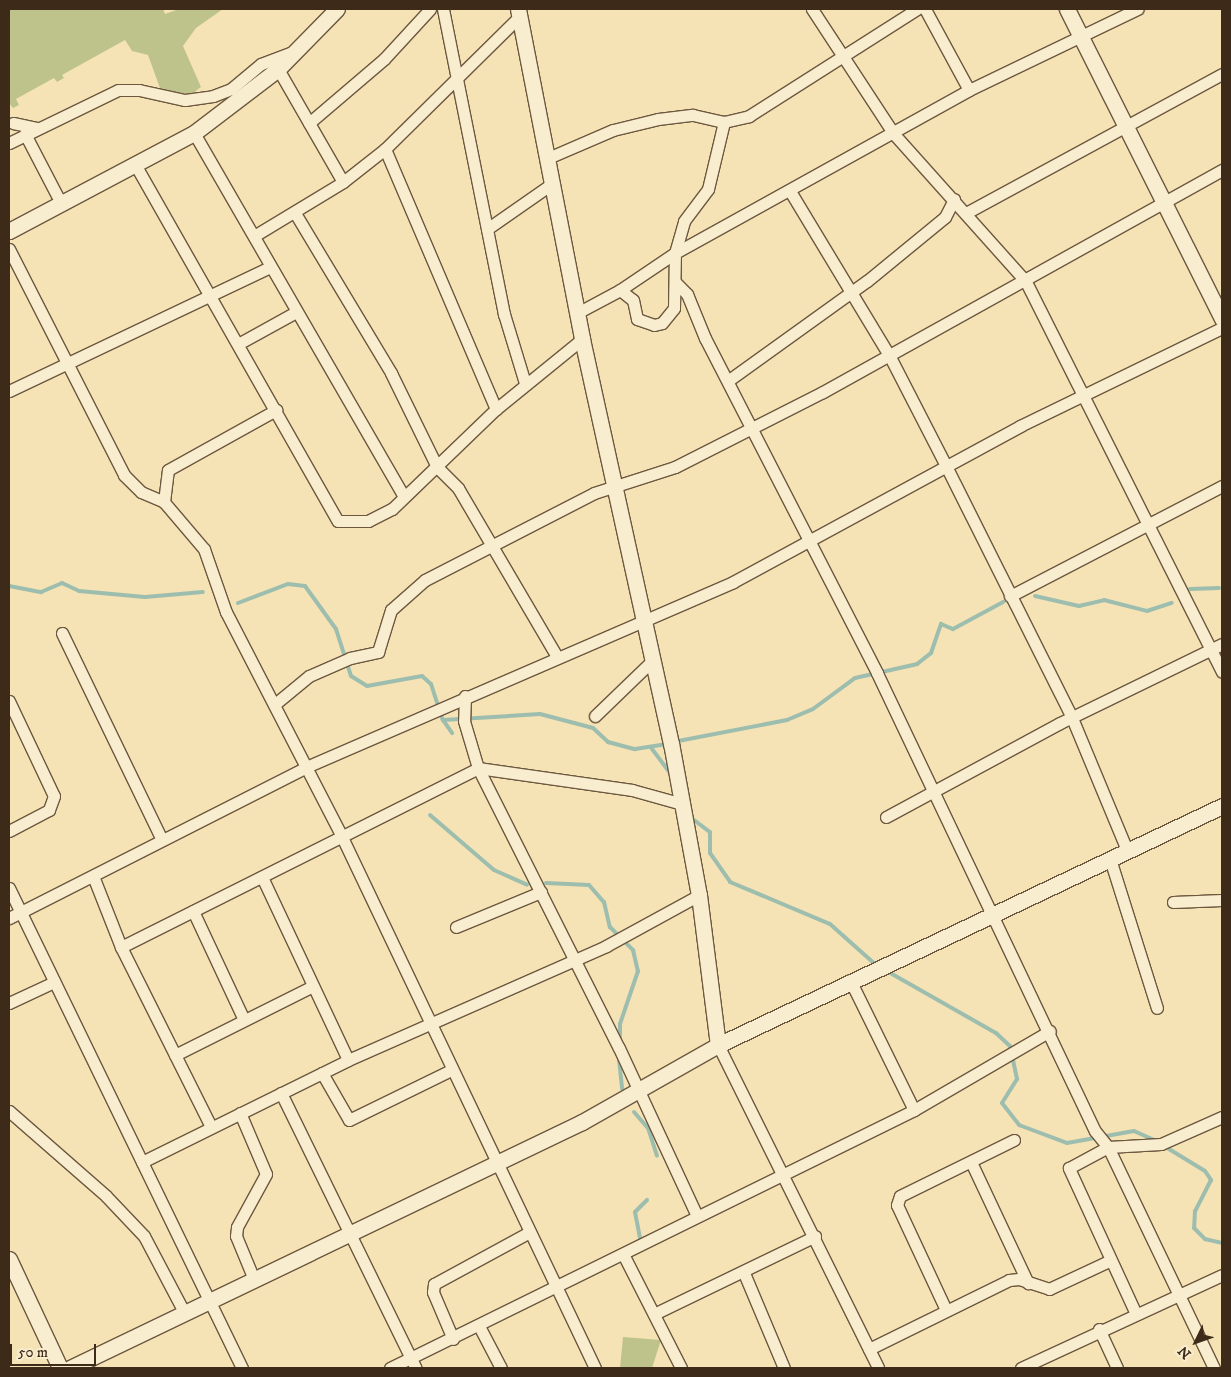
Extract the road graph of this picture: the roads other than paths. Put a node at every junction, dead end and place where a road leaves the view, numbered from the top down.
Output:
1 (337, 9) edge
2 (430, 9) edge
3 (443, 9) edge
4 (812, 9) edge
5 (917, 9) edge
6 (925, 9) edge
7 (1067, 9) edge
8 (1137, 9) edge
9 (518, 13) edge
10 (1082, 37) junction
11 (296, 51) junction
12 (839, 55) junction
13 (278, 69) junction
14 (1222, 74) edge
15 (458, 76) junction
16 (969, 90) junction
17 (724, 122) junction
18 (13, 123) dead end
19 (309, 123) junction
20 (1125, 124) junction
21 (37, 128) junction
22 (194, 133) junction
23 (893, 133) junction
24 (25, 134) junction
25 (9, 143) edge
26 (385, 149) junction
27 (548, 158) junction
28 (136, 166) junction
29 (1222, 170) edge
30 (343, 182) junction
31 (553, 183) junction
32 (790, 191) junction
33 (954, 199) junction
34 (1164, 202) junction
35 (62, 204) junction
36 (295, 212) junction
37 (965, 212) junction
38 (945, 217) junction
39 (487, 229) junction
40 (9, 231) edge
41 (254, 236) junction
42 (9, 249) edge
43 (675, 253) junction
44 (270, 267) junction
45 (1026, 282) junction
46 (676, 283) junction
47 (620, 290) junction
48 (848, 294) junction
49 (211, 297) junction
50 (296, 312) junction
51 (579, 312) junction
52 (1222, 319) edge
53 (1222, 328) edge
54 (582, 339) junction
55 (238, 344) junction
56 (889, 356) junction
57 (69, 364) junction
58 (729, 380) junction
59 (525, 384) junction
60 (9, 391) edge
61 (1084, 396) junction
62 (496, 409) junction
63 (276, 410) junction
64 (754, 428) junction
65 (946, 466) junction
66 (437, 467) junction
67 (616, 486) junction
68 (1222, 486) edge
69 (403, 495) junction
70 (164, 502) junction
71 (1149, 525) junction
72 (811, 542) junction
73 (492, 546) junction
74 (1010, 596) junction
75 (646, 621) junction
76 (62, 633) dead end
77 (1222, 644) edge
78 (1211, 650) junction
79 (557, 657) junction
80 (653, 660) junction
81 (1222, 672) edge
82 (465, 696) junction
83 (9, 701) edge
84 (274, 704) junction
85 (595, 716) dead end
86 (1072, 718) junction
87 (306, 767) junction
88 (478, 768) junction
89 (934, 793) junction
90 (679, 802) junction
91 (1222, 806) edge
92 (886, 817) dead end
93 (9, 831) edge
94 (342, 837) junction
95 (161, 838) junction
96 (1127, 850) junction
97 (1110, 859) junction
98 (93, 876) junction
99 (262, 877) junction
100 (9, 888) edge
101 (540, 890) junction
102 (700, 895) junction
103 (1222, 900) edge
104 (1173, 902) dead end
105 (193, 911) junction
106 (20, 912) junction
107 (993, 914) junction
108 (9, 918) edge
109 (456, 926) dead end
110 (121, 947) junction
111 (575, 960) junction
112 (850, 980) junction
113 (54, 982) junction
114 (313, 986) junction
115 (9, 1003) edge
116 (1157, 1008) dead end
117 (244, 1020) junction
118 (430, 1027) junction
119 (1050, 1031) junction
120 (718, 1045) junction
121 (175, 1055) junction
122 (348, 1060) junction
123 (451, 1070) junction
124 (322, 1073) junction
125 (639, 1091) junction
126 (281, 1093) junction
127 (9, 1110) edge
128 (914, 1110) junction
129 (240, 1113) junction
130 (1222, 1117) edge
131 (210, 1127) junction
132 (1014, 1140) dead end
133 (1108, 1147) junction
134 (142, 1162) junction
135 (494, 1162) junction
136 (970, 1162) junction
137 (781, 1174) junction
138 (697, 1216) junction
139 (350, 1230) junction
140 (528, 1233) junction
141 (815, 1236) junction
142 (623, 1254) junction
143 (9, 1259) edge
144 (1111, 1260) junction
145 (744, 1273) junction
146 (1222, 1276) edge
147 (253, 1277) junction
148 (1028, 1283) junction
149 (556, 1288) junction
150 (1181, 1297) junction
151 (208, 1299) junction
152 (946, 1310) junction
153 (184, 1312) junction
154 (654, 1314) junction
155 (1136, 1314) junction
156 (479, 1326) junction
157 (1099, 1330) junction
158 (453, 1339) junction
159 (869, 1349) junction
160 (414, 1364) edge
161 (70, 1368) edge
162 (242, 1368) edge
163 (390, 1368) edge
164 (501, 1368) edge
165 (595, 1368) edge
166 (681, 1368) edge
167 (784, 1368) edge
168 (878, 1368) edge
169 (1020, 1368) edge
170 (1117, 1368) edge
171 (1214, 1368) edge

1 - 11 street
2 - 19 street
3 - 15 street
4 - 12 street
5 - 12 street
6 - 16 street
7 - 10 street
8 - 10 street
9 - 15 street
9 - 27 street
10 - 16 street
10 - 20 street
11 - 13 street
11 - 21 street
12 - 17 street
12 - 23 street
13 - 19 street
13 - 22 street
14 - 20 street
15 - 26 street
15 - 39 street
16 - 23 street
17 - 27 street
17 - 43 street
18 - 21 street
19 - 30 street
20 - 34 street
20 - 37 street
21 - 24 street
22 - 28 street
22 - 41 street
23 - 32 street
23 - 33 street
24 - 25 street
24 - 35 street
26 - 30 street
26 - 62 street
27 - 31 street
28 - 35 street
28 - 49 street
29 - 34 street
30 - 36 street
31 - 39 street
31 - 51 street
32 - 43 street
32 - 48 street
33 - 37 street
33 - 38 street
34 - 45 street
34 - 52 street
35 - 40 street
36 - 41 street
36 - 66 street
37 - 38 street
37 - 45 street
38 - 48 street
39 - 59 street
41 - 44 street
42 - 57 street
43 - 46 street
43 - 47 street
44 - 49 street
44 - 50 street
45 - 56 street
45 - 61 street
46 - 47 street
46 - 58 street
47 - 51 street
48 - 56 street
48 - 58 street
49 - 55 street
49 - 57 street
50 - 55 street
50 - 69 street
51 - 54 street
53 - 61 street
54 - 59 street
54 - 67 street
55 - 63 street
56 - 64 street
56 - 65 street
57 - 60 street
57 - 70 street
58 - 64 street
59 - 62 street
61 - 65 street
61 - 71 street
62 - 66 street
63 - 69 street
63 - 70 street
64 - 67 street
64 - 72 street
65 - 72 street
65 - 74 street
66 - 69 street
66 - 73 street
67 - 73 street
67 - 75 street
68 - 71 street
70 - 84 street
71 - 74 street
71 - 78 street
72 - 75 street
72 - 89 street
73 - 79 street
73 - 84 street
74 - 86 street
75 - 79 street
75 - 80 street
76 - 95 street
77 - 78 street
78 - 81 street
78 - 86 street
79 - 82 street
80 - 85 street
80 - 90 street
82 - 87 street
82 - 88 street
83 - 93 street
84 - 87 street
86 - 89 street
86 - 96 street
87 - 94 street
87 - 95 street
88 - 90 street
88 - 94 street
88 - 101 street
89 - 92 street
89 - 107 street
90 - 102 street
91 - 96 street
94 - 99 street
94 - 118 street
95 - 98 street
96 - 97 street
97 - 107 street
97 - 116 street
98 - 106 street
98 - 110 street
99 - 105 street
99 - 114 street
100 - 106 street
101 - 109 street
101 - 111 street
102 - 111 street
102 - 120 street
103 - 104 street
105 - 110 street
105 - 117 street
106 - 108 street
106 - 113 street
107 - 112 street
107 - 119 street
110 - 121 street
111 - 118 street
111 - 125 street
112 - 120 street
112 - 128 street
113 - 115 street
113 - 134 street
114 - 117 street
114 - 122 street
117 - 121 street
118 - 122 street
118 - 123 street
119 - 128 street
119 - 133 street
120 - 125 street
120 - 137 street
121 - 131 street
122 - 124 street
123 - 124 street
123 - 135 street
124 - 126 street
125 - 135 street
125 - 138 street
126 - 129 street
126 - 139 street
127 - 153 street
128 - 137 street
129 - 131 street
129 - 147 street
130 - 133 street
131 - 134 street
132 - 136 street
133 - 144 street
133 - 150 street
134 - 151 street
135 - 139 street
135 - 140 street
136 - 148 street
136 - 152 street
137 - 138 street
137 - 141 street
138 - 142 street
139 - 147 street
139 - 160 street
140 - 149 street
140 - 158 street
141 - 145 street
141 - 159 street
142 - 149 street
142 - 154 street
143 - 161 street
144 - 148 street
144 - 155 street
145 - 154 street
145 - 167 street
146 - 150 street
147 - 151 street
148 - 152 street
149 - 156 street
149 - 165 street
150 - 155 street
150 - 171 street
151 - 153 street
151 - 162 street
152 - 159 street
153 - 161 street
154 - 166 street
155 - 157 street
156 - 158 street
156 - 164 street
157 - 169 street
157 - 170 street
158 - 160 street
159 - 168 street
160 - 163 street

